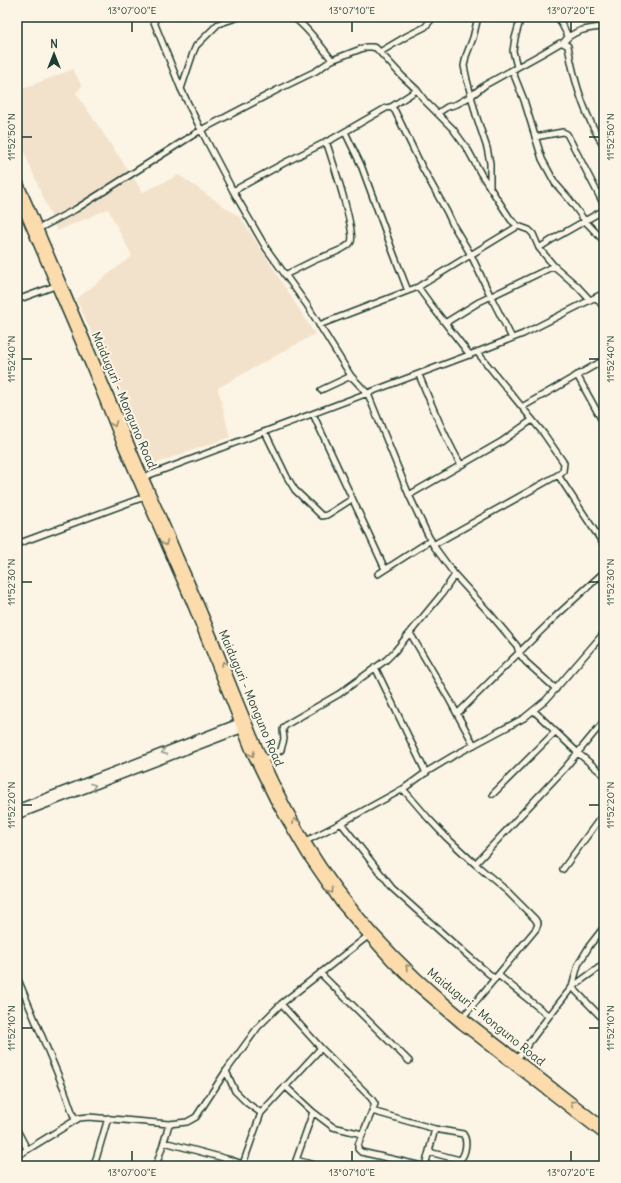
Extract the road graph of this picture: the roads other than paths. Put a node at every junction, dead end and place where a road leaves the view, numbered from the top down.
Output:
1 (152, 17) edge
2 (239, 17) edge
3 (291, 17) edge
4 (432, 17) edge
5 (478, 17) edge
6 (521, 17) edge
7 (558, 17) edge
8 (604, 27) edge
9 (568, 36) junction
10 (563, 43) junction
11 (380, 52) junction
12 (332, 60) junction
13 (515, 69) junction
14 (181, 89) junction
15 (417, 90) junction
16 (471, 96) junction
17 (391, 107) junction
18 (438, 113) junction
19 (201, 130) junction
20 (345, 132) junction
21 (535, 137) junction
22 (326, 141) junction
23 (604, 146) edge
24 (17, 179) edge
25 (490, 188) junction
26 (233, 192) junction
27 (17, 195) edge
28 (604, 205) edge
29 (604, 210) edge
30 (585, 221) junction
31 (518, 226) junction
32 (38, 229) junction
33 (604, 241) edge
34 (539, 248) junction
35 (471, 255) junction
36 (554, 266) junction
37 (285, 275) junction
38 (55, 286) junction
39 (418, 287) junction
40 (408, 290) junction
41 (604, 293) edge
42 (491, 297) junction
43 (596, 297) junction
44 (17, 300) edge
45 (590, 300) junction
46 (604, 308) edge
47 (445, 323) junction
48 (319, 325) junction
49 (512, 338) junction
50 (477, 352) junction
51 (470, 355) junction
52 (604, 360) edge
53 (419, 375) junction
54 (577, 375) junction
55 (351, 376) junction
56 (321, 390) dead end
57 (368, 394) junction
58 (522, 407) junction
59 (313, 414) junction
60 (532, 420) junction
61 (604, 424) edge
62 (265, 432) junction
63 (461, 466) junction
64 (558, 476) junction
65 (144, 477) junction
66 (148, 495) junction
67 (409, 495) junction
68 (352, 499) junction
69 (432, 543) junction
70 (17, 544) edge
71 (604, 545) edge
72 (385, 569) junction
73 (604, 572) edge
74 (378, 574) dead end
75 (455, 575) junction
76 (410, 633) junction
77 (604, 633) edge
78 (519, 653) junction
79 (375, 667) junction
80 (556, 689) junction
81 (534, 711) junction
82 (457, 714) junction
83 (604, 721) edge
84 (244, 724) junction
85 (556, 732) junction
86 (474, 745) junction
87 (578, 752) junction
88 (264, 760) junction
89 (426, 773) junction
90 (604, 775) edge
91 (403, 789) junction
92 (493, 794) dead end
93 (17, 809) edge
94 (604, 813) edge
95 (17, 816) edge
96 (341, 824) junction
97 (306, 841) junction
98 (475, 864) junction
99 (563, 869) dead end
100 (604, 927) edge
101 (368, 936) junction
102 (604, 964) edge
103 (320, 973) junction
104 (497, 977) junction
105 (17, 978) edge
106 (572, 987) junction
107 (281, 1004) junction
108 (549, 1016) junction
109 (463, 1017) junction
110 (604, 1020) edge
111 (321, 1048) junction
112 (517, 1059) junction
113 (409, 1060) dead end
114 (226, 1071) junction
115 (285, 1086) junction
116 (372, 1111) junction
117 (314, 1112) junction
118 (261, 1113) junction
119 (108, 1118) junction
120 (75, 1120) junction
121 (169, 1124) junction
122 (604, 1127) edge
123 (435, 1129) junction
124 (17, 1130) edge
125 (362, 1134) junction
126 (604, 1135) edge
127 (164, 1142) junction
128 (27, 1149) junction
129 (430, 1152) junction
130 (17, 1156) edge
131 (296, 1160) junction
132 (245, 1165) edge
133 (94, 1166) edge
134 (156, 1166) edge
135 (294, 1166) edge
136 (318, 1166) edge
137 (422, 1166) edge
138 (426, 1166) edge

1 - 14 street
2 - 14 street
3 - 12 street
4 - 11 street
5 - 16 street
6 - 13 street
7 - 9 street
8 - 9 street
9 - 10 street
10 - 13 street
10 - 23 street
11 - 12 street
11 - 15 street
12 - 19 street
13 - 16 street
13 - 21 street
14 - 19 street
15 - 17 street
15 - 18 street
16 - 18 street
16 - 25 street
17 - 20 street
17 - 35 street
18 - 25 street
19 - 26 street
19 - 32 street
20 - 22 street
20 - 40 street
21 - 28 street
21 - 30 street
22 - 26 street
22 - 37 street
24 - 32 main road, Maiduguri - Monguno Road
25 - 31 street
26 - 37 street
27 - 38 main road, Maiduguri - Monguno Road
29 - 30 street
30 - 33 street
30 - 34 street
31 - 34 street
31 - 35 street
32 - 65 main road, Maiduguri - Monguno Road
34 - 36 street
35 - 39 street
35 - 42 street
36 - 42 street
36 - 45 street
37 - 48 street
38 - 44 street
38 -> 66 main road, Maiduguri - Monguno Road
39 - 40 street
39 - 47 street
40 - 48 street
41 - 43 street
42 - 47 street
42 - 49 street
43 - 45 street
43 - 46 street
45 - 49 street
47 - 51 street
48 - 55 street
49 - 50 street
50 - 51 street
50 - 58 street
51 - 53 street
52 - 54 street
53 - 57 street
53 - 63 street
54 - 58 street
54 - 61 street
55 - 56 street
55 - 57 street
57 - 59 street
57 - 67 street
58 - 60 street
59 - 62 street
59 - 68 street
60 - 63 street
60 - 64 street
62 - 65 street
62 - 68 street
63 - 67 street
64 - 69 street
64 - 71 street
65 - 66 main road, Maiduguri - Monguno Road
66 - 70 street
66 - 84 main road, Maiduguri - Monguno Road
67 - 69 street
68 - 72 street
69 - 72 street
69 - 75 street
72 - 74 street
73 - 78 street
75 - 76 street
75 - 78 street
76 - 79 street
76 - 82 street
77 - 80 street
78 - 80 street
78 - 82 street
79 - 88 street
79 - 89 street
80 - 81 street
81 - 85 street
81 - 86 street
82 - 86 street
83 - 87 street
84 - 88 main road, Maiduguri - Monguno Road
84 -> 93 street
95 -> 84 street
84 -> 101 main road, Maiduguri - Monguno Road
85 - 87 street
85 - 92 street
86 - 89 street
87 - 90 street
87 - 98 street
97 -> 88 main road, Maiduguri - Monguno Road
89 - 91 street
91 - 96 street
91 - 98 street
94 - 99 street
96 - 97 street
96 - 104 street
109 -> 97 main road, Maiduguri - Monguno Road
98 - 104 street
100 - 106 street
101 - 103 street
101 - 126 main road, Maiduguri - Monguno Road
102 - 106 street
103 - 107 street
103 - 113 street
104 - 108 street
104 - 109 street
105 - 120 street
106 - 108 street
106 - 110 street
107 - 111 street
107 - 114 street
108 - 112 street
109 - 112 main road, Maiduguri - Monguno Road
111 - 115 street
111 - 116 street
122 -> 112 main road, Maiduguri - Monguno Road
114 - 118 street
114 - 121 street
115 - 117 street
115 - 118 street
116 - 123 street
116 - 125 street
117 - 125 street
117 - 131 street
118 - 132 street
119 - 120 street
119 - 121 street
119 - 133 street
120 - 128 street
121 - 127 street
123 - 129 street
123 - 129 street
124 - 128 street
125 - 137 street
127 - 132 street
127 - 134 street
128 - 130 street
129 - 138 street
131 - 135 street
131 - 136 street

